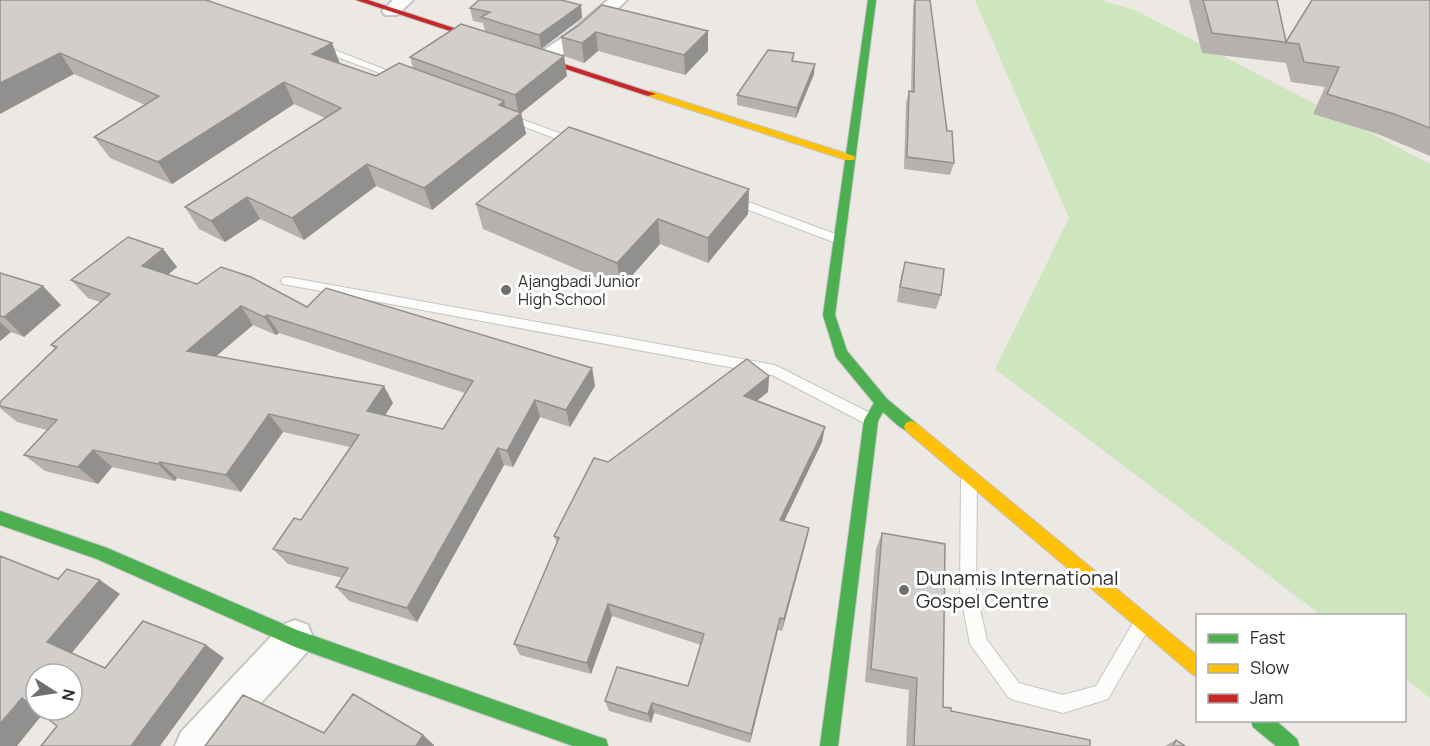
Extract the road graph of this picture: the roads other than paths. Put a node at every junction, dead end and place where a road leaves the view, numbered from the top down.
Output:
1 (360, 0) edge
2 (618, 0) edge
3 (872, 0) edge
4 (397, 6) edge
5 (304, 41) edge
6 (543, 59) junction
7 (404, 79) edge
8 (494, 112) edge
9 (583, 145) edge
10 (850, 158) junction
11 (717, 195) edge
12 (840, 240) junction
13 (287, 281) dead end
14 (882, 403) junction
15 (871, 420) junction
16 (969, 475) junction
17 (0, 518) edge
18 (1143, 622) junction
19 (295, 638) junction
20 (1196, 667) edge
21 (1262, 722) edge
22 (195, 746) edge
23 (599, 746) edge
24 (829, 746) edge
25 (1290, 746) edge

1 - 4 street
2 - 6 street
3 - 10 street
4 - 6 street
5 - 7 lane
6 - 10 street
8 - 9 lane
10 - 12 street
11 - 12 lane
12 - 14 street
13 - 15 lane
14 - 15 street
14 - 16 street
15 - 24 street
16 - 18 street
16 - 18 lane
17 - 19 street
18 - 20 street
19 - 22 street
19 - 23 street
21 - 25 street

